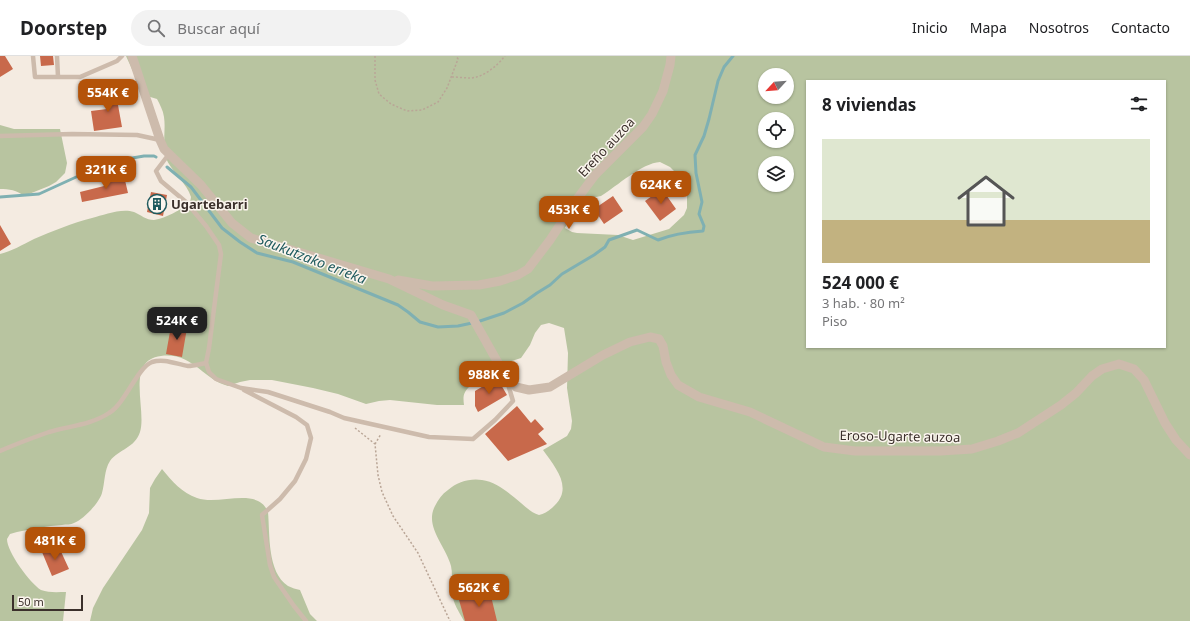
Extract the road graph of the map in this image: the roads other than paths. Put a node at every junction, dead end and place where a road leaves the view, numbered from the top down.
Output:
1 (33, 56) edge
2 (57, 56) edge
3 (122, 56) edge
4 (132, 56) edge
5 (671, 56) edge
6 (58, 77) junction
7 (0, 136) edge
8 (160, 140) junction
9 (169, 154) junction
10 (389, 279) junction
11 (206, 363) junction
12 (506, 377) junction
13 (241, 388) junction
14 (0, 451) edge
15 (1190, 455) edge
16 (306, 621) edge

1 - 6 lane
2 - 6 lane
3 - 6 lane
4 - 8 street, Eroso-Ugarte auzoa
5 - 10 street, Ereño auzoa
7 - 8 lane
8 - 9 street, Eroso-Ugarte auzoa
9 - 10 street, Eroso-Ugarte auzoa
9 - 11 lane
10 - 12 street, Eroso-Ugarte auzoa
11 - 13 lane, Eroso-Ugarte auzoa
11 - 14 lane
12 - 13 lane, Eroso-Ugarte auzoa
12 - 15 street, Eroso-Ugarte auzoa
13 - 16 lane, Eroso-Ugarte auzoa

